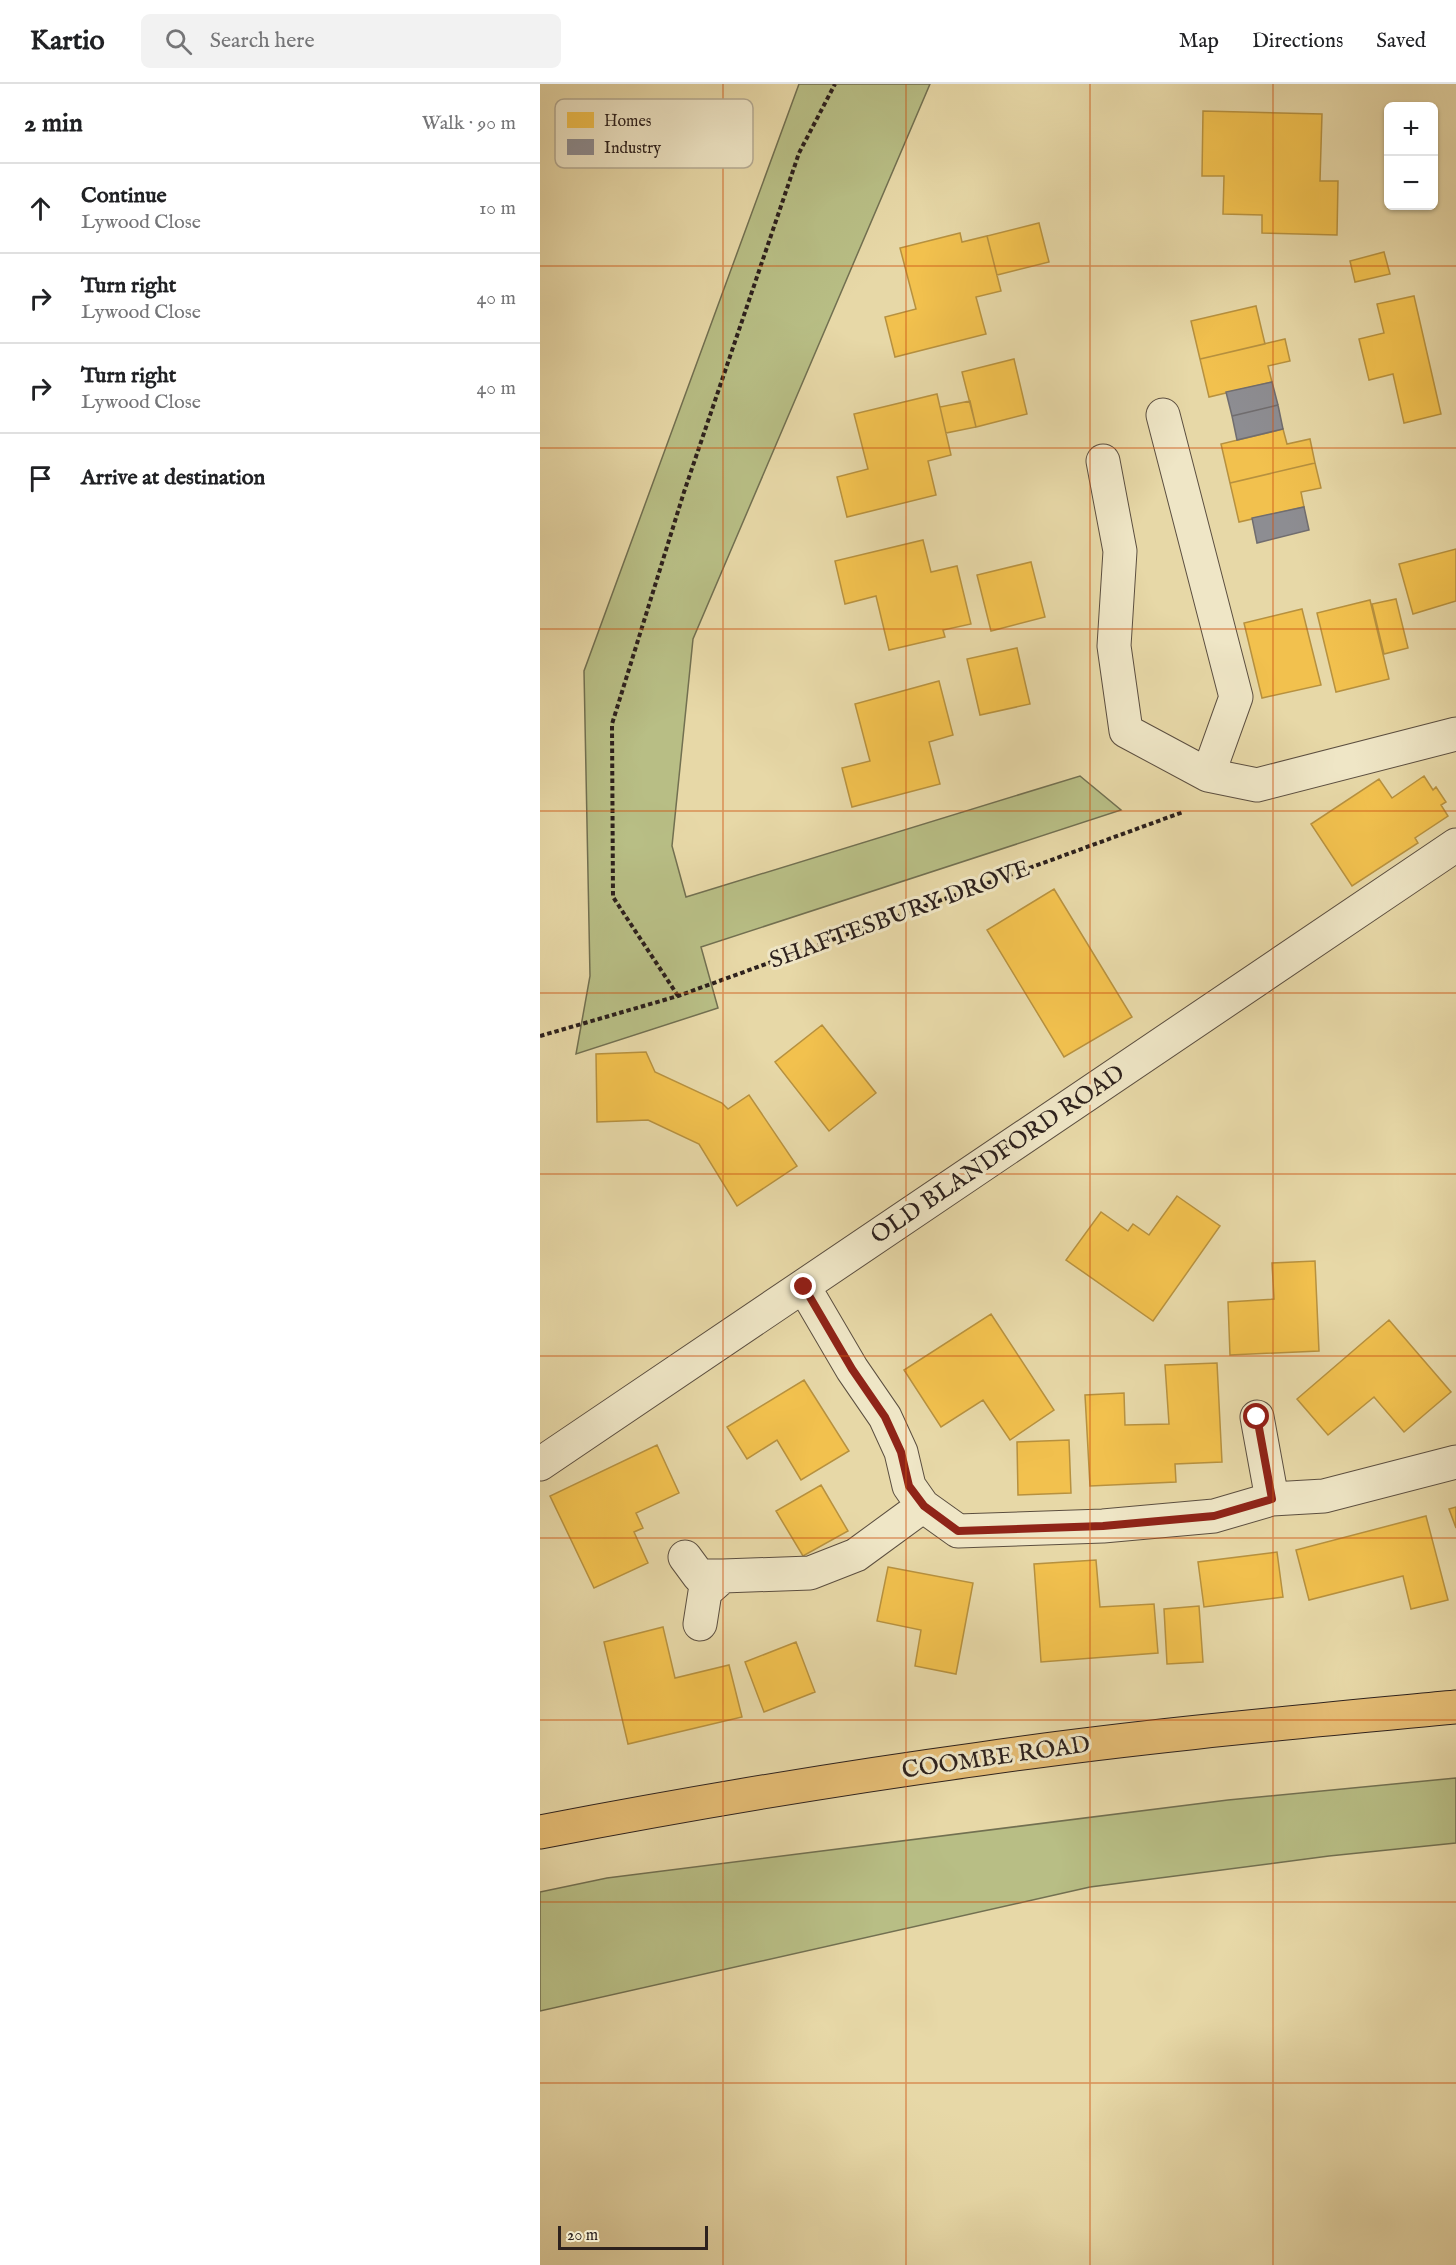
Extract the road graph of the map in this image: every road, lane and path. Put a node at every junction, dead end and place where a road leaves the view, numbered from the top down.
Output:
1 (835, 84) edge
2 (1163, 415) dead end
3 (1103, 461) dead end
4 (1456, 734) edge
5 (1208, 775) junction
6 (1191, 810) dead end
7 (1456, 845) edge
8 (678, 996) junction
9 (540, 1036) edge
10 (804, 1287) junction
11 (1257, 1417) dead end
12 (1456, 1462) edge
13 (540, 1464) edge
14 (1272, 1499) junction
15 (924, 1506) junction
16 (685, 1557) dead end
17 (723, 1576) junction
18 (700, 1624) dead end
19 (1456, 1707) edge
20 (540, 1833) edge

1 - 8 path
2 - 5 street
3 - 5 street
4 - 5 street
6 - 8 path, SHAFTESBURY DROVE
7 - 10 street, OLD BLANDFORD ROAD
8 - 9 path, SHAFTESBURY DROVE
10 - 13 street, OLD BLANDFORD ROAD
10 - 15 street
11 - 14 street
12 - 14 street
14 - 15 street
15 - 17 street
16 - 17 street
17 - 18 street
19 - 20 highway, COOMBE ROAD

